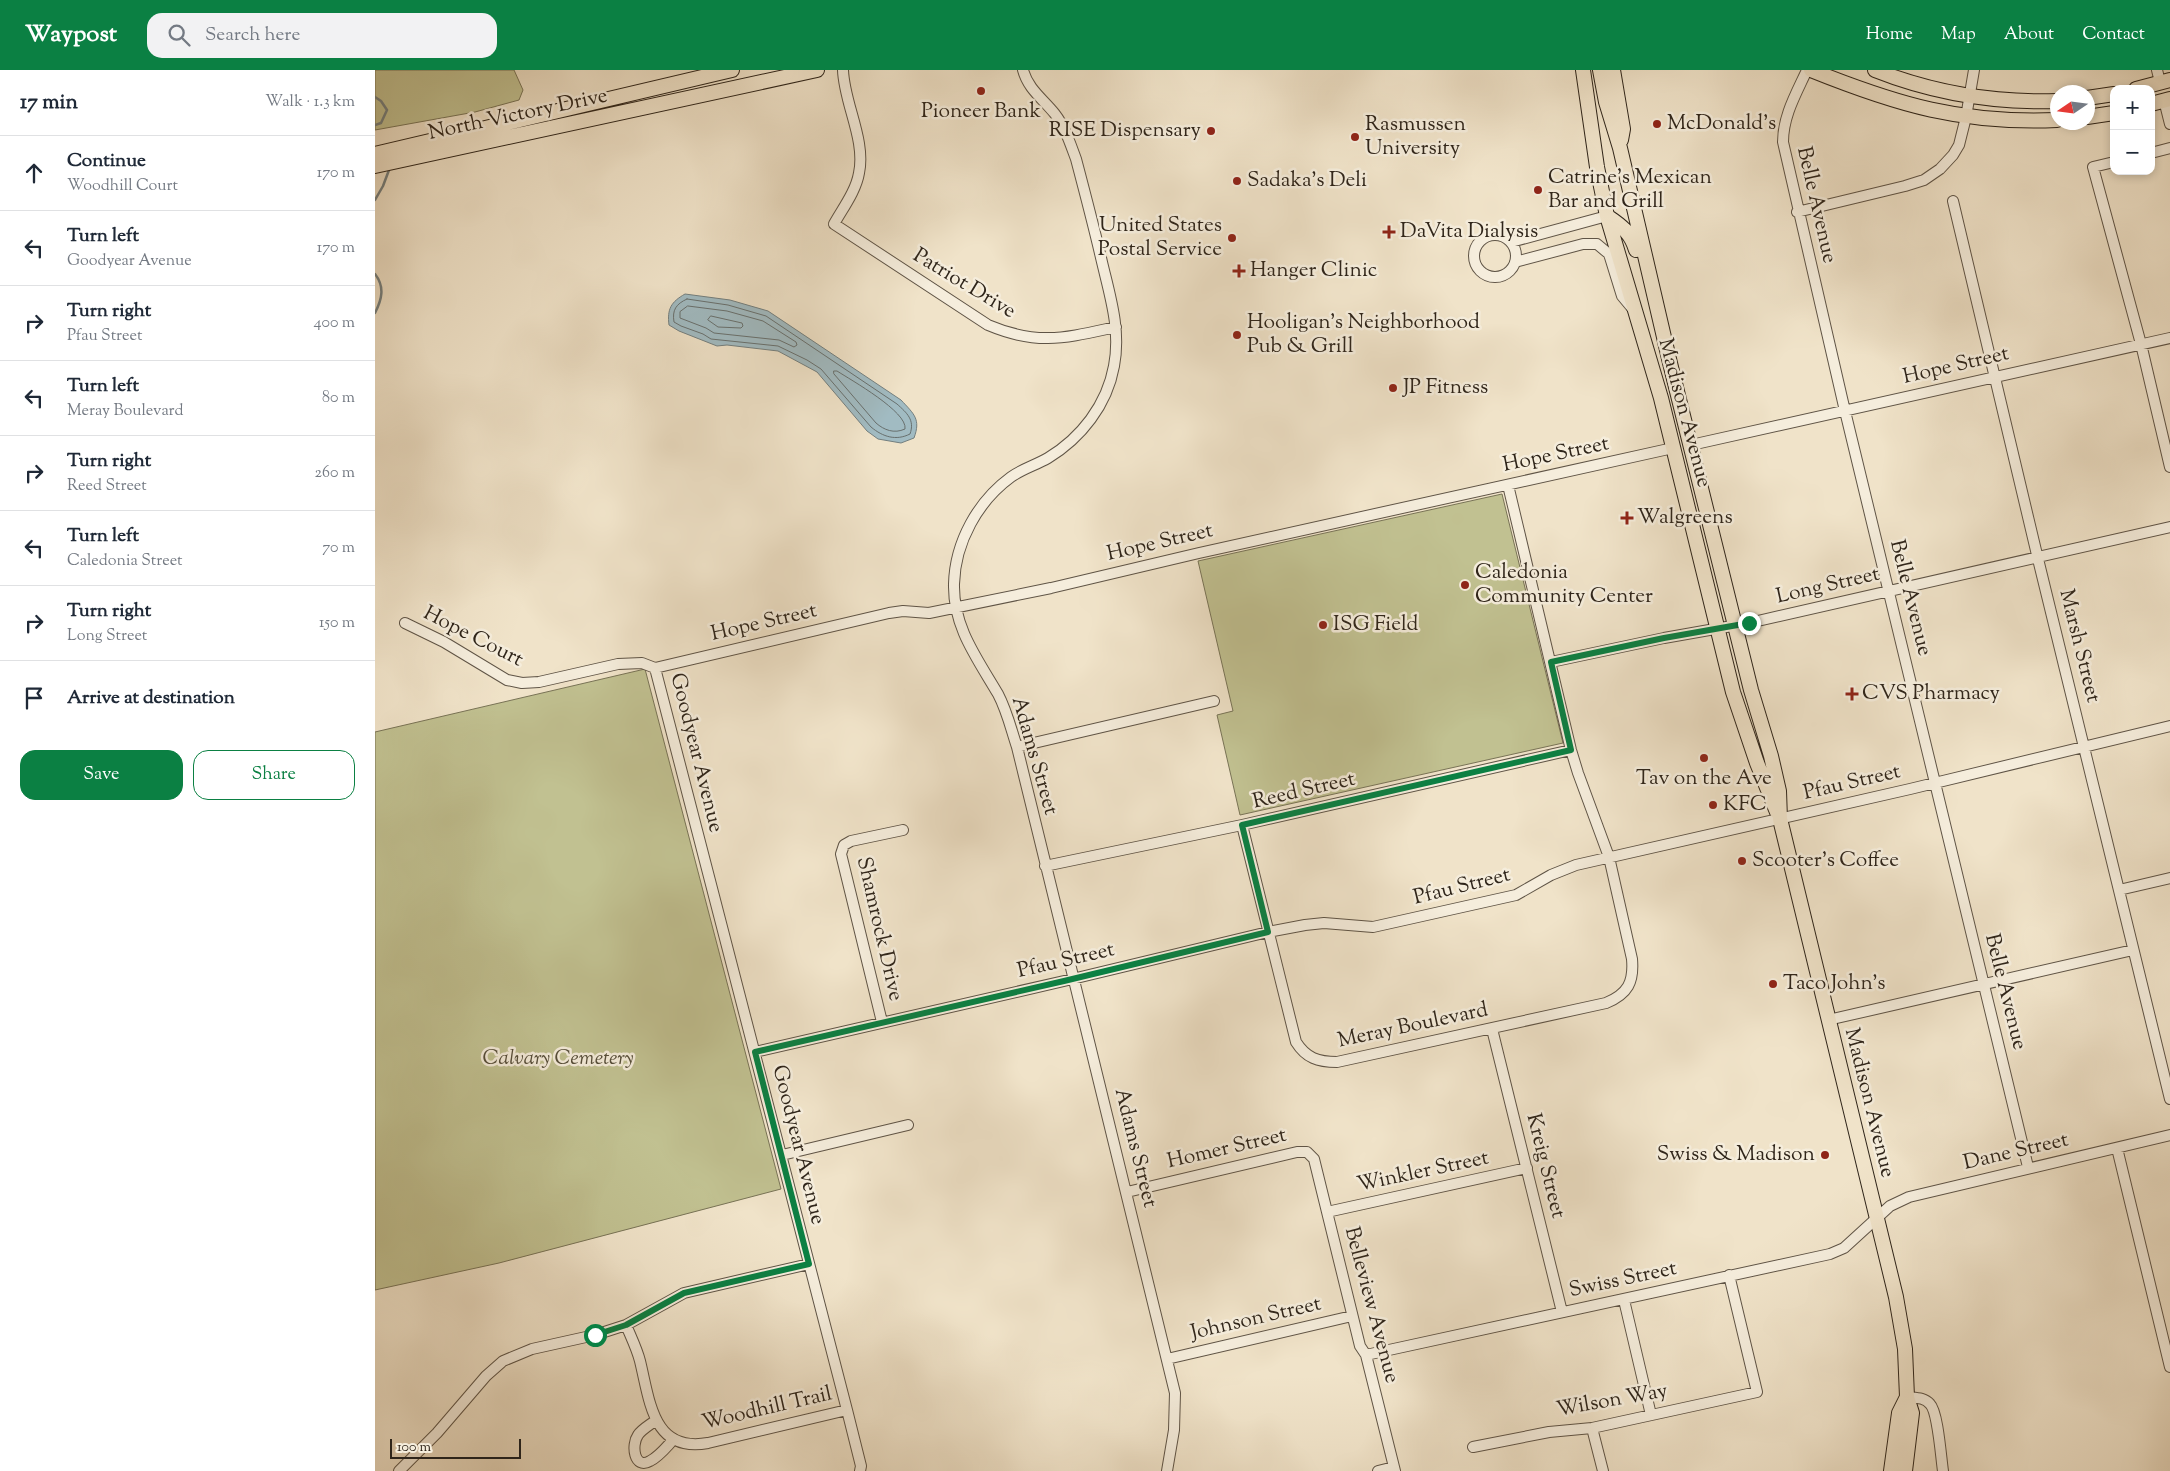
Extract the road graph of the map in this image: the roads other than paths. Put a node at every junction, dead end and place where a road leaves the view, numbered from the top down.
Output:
1 (732, 70) edge
2 (817, 70) edge
3 (843, 70) edge
4 (1023, 70) edge
5 (1583, 70) edge
6 (1601, 70) edge
7 (1613, 70) edge
8 (1809, 70) edge
9 (1875, 70) edge
10 (1974, 70) edge
11 (2163, 77) edge
12 (2145, 85) edge
13 (2110, 95) edge
14 (1971, 96) junction
15 (2095, 97) edge
16 (2159, 100) edge
17 (2050, 101) edge
18 (2110, 113) edge
19 (2095, 116) edge
20 (1966, 117) junction
21 (2050, 120) edge
22 (2170, 124) edge
23 (482, 137) junction
24 (1620, 148) junction
25 (2170, 148) edge
26 (2155, 152) edge
27 (375, 154) edge
28 (2110, 163) edge
29 (375, 166) edge
30 (1953, 201) dead end
31 (1797, 212) junction
32 (1607, 216) junction
33 (1511, 242) junction
34 (1515, 262) junction
35 (1634, 310) junction
36 (1116, 328) junction
37 (2170, 338) edge
38 (2141, 344) junction
39 (1647, 353) junction
40 (1670, 363) junction
41 (1994, 376) junction
42 (1845, 411) junction
43 (1691, 445) junction
44 (1673, 448) junction
45 (2170, 467) edge
46 (1508, 485) junction
47 (2170, 527) edge
48 (2038, 559) junction
49 (1889, 592) junction
50 (955, 607) junction
51 (405, 623) dead end
52 (1736, 625) junction
53 (1718, 628) junction
54 (1551, 662) junction
55 (642, 663) joint
56 (655, 668) junction
57 (1214, 701) dead end
58 (2170, 726) edge
59 (1017, 747) junction
60 (2084, 747) junction
61 (1571, 750) junction
62 (1936, 783) junction
63 (1780, 819) junction
64 (1242, 825) junction
65 (903, 830) dead end
66 (1609, 857) junction
67 (1045, 866) junction
68 (2170, 878) edge
69 (2119, 890) junction
70 (1268, 932) junction
71 (2133, 950) junction
72 (1072, 979) junction
73 (1983, 984) junction
74 (1828, 1020) junction
75 (882, 1022) junction
76 (1492, 1028) junction
77 (755, 1052) junction
78 (2170, 1099) edge
79 (908, 1125) dead end
80 (2170, 1136) edge
81 (2117, 1148) junction
82 (1307, 1152) joint
83 (782, 1155) junction
84 (1527, 1168) junction
85 (2028, 1168) junction
86 (1127, 1192) junction
87 (1327, 1212) junction
88 (1876, 1219) junction
89 (809, 1264) junction
90 (1729, 1276) junction
91 (1624, 1300) junction
92 (1562, 1312) junction
93 (1353, 1316) junction
94 (626, 1325) junction
95 (1366, 1355) junction
96 (1167, 1359) junction
97 (2170, 1366) edge
98 (1907, 1397) junction
99 (847, 1410) junction
100 (1651, 1415) junction
101 (656, 1420) junction
102 (1592, 1428) junction
103 (674, 1439) junction
104 (1473, 1447) dead end
105 (1395, 1469) edge
106 (399, 1471) edge
107 (860, 1471) edge
108 (1167, 1471) edge
109 (1378, 1471) edge
110 (1603, 1471) edge
111 (1891, 1471) edge
112 (1905, 1471) edge
113 (1943, 1471) edge

1 - 23 main road, North Victory Drive
2 - 23 main road, North Victory Drive
3 - 36 street, Patriot Drive
4 - 36 street, Adams Street
5 - 32 main road, Madison Avenue
6 - 24 main road, Madison Avenue
7 - 24 main road
8 - 20 main road
8 - 31 street, Belle Avenue
9 - 14 main road
10 - 14 street
11 - 12 main road
11 - 16 main road
13 - 15 main road
14 - 17 main road
14 - 20 street
16 - 22 street
18 - 19 main road
20 - 21 main road
20 - 31 street
23 - 27 main road, North Victory Drive
23 - 29 main road, North Victory Drive
24 - 40 main road, Madison Avenue
25 - 26 street
28 - 38 street
30 - 41 street, Marsh Street
31 - 42 street, Belle Avenue
32 - 33 street
32 - 35 main road, Madison Avenue
32 - 40 main road
33 - 34 street
33 - 34 street
34 - 35 street
35 - 39 main road, Madison Avenue
36 - 50 street, Adams Street
37 - 38 street, Hope Street
38 - 41 street, Hope Street
38 - 45 street
39 - 43 main road
39 - 44 main road, Madison Avenue
40 - 43 main road, Madison Avenue
41 - 42 street, Hope Street
41 - 48 street, Marsh Street
42 - 43 street, Hope Street
42 - 49 street, Belle Avenue
43 - 52 main road, Madison Avenue
44 - 46 street, Hope Street
44 - 53 main road, Madison Avenue
46 - 50 street, Hope Street
46 - 54 street, Meray Boulevard
47 - 48 street, Long Street
48 - 49 street, Long Street
48 - 60 street, Marsh Street
49 - 52 street, Long Street
49 - 62 street, Belle Avenue
50 - 56 street, Hope Street
50 - 59 street, Adams Street
51 - 55 street, Hope Court
52 - 53 street, Long Street
52 - 63 main road, Madison Avenue
53 - 54 street, Long Street
53 - 63 main road, Madison Avenue
54 - 61 street, Meray Boulevard
55 - 56 street, Goodyear Avenue
56 - 77 street, Goodyear Avenue
57 - 59 street
58 - 60 street, Pfau Street
59 - 67 street, Adams Street
60 - 62 street, Pfau Street
60 - 69 street, Marsh Street
61 - 64 street, Reed Street
61 - 66 street, Meray Boulevard
62 - 63 street, Pfau Street
62 - 73 street, Belle Avenue
63 - 66 street, Pfau Street
63 - 74 main road, Madison Avenue
64 - 67 street, Reed Street
64 - 70 street, Meray Boulevard
65 - 75 street, Shamrock Drive
66 - 70 street, Pfau Street
66 - 76 street, Meray Boulevard
67 - 72 street, Adams Street
68 - 69 street
69 - 71 street, Marsh Street
70 - 72 street, Pfau Street
70 - 76 street, Meray Boulevard
71 - 73 street
71 - 78 street, Marsh Street
72 - 75 street, Pfau Street
72 - 86 street, Adams Street
73 - 74 street
73 - 85 street, Belle Avenue
74 - 88 main road, Madison Avenue
75 - 77 street, Pfau Street
76 - 84 street, Kreig Street
77 - 83 street, Goodyear Avenue
79 - 83 street
80 - 81 street, Dane Street
81 - 85 street, Dane Street
81 - 97 street
82 - 86 street, Homer Street
82 - 87 street, Belleview Avenue
83 - 89 street, Goodyear Avenue
84 - 87 street, Winkler Street
84 - 92 street, Kreig Street
85 - 88 street, Dane Street
86 - 96 street, Adams Street
87 - 93 street, Belleview Avenue
88 - 90 street, Swiss Street
88 - 98 main road, Madison Avenue
89 - 94 street
89 - 99 street, Goodyear Avenue
90 - 91 street, Swiss Street
90 - 100 street, Wilson Way
91 - 92 street, Swiss Street
91 - 100 street
92 - 95 street, Swiss Street
93 - 95 street, Belleview Avenue
93 - 96 street, Johnson Street
94 - 101 street, Woodhill Trail
94 - 106 street
95 - 105 street, Belleview Avenue
96 - 108 street, Adams Street
98 - 111 main road, Madison Avenue
98 - 112 main road, Madison Avenue
98 - 113 street
99 - 103 street, Woodhill Trail
99 - 107 street, Goodyear Avenue
100 - 102 street, Wilson Way
101 - 103 street, Woodhill Trail
101 - 103 street
102 - 104 street, Wilson Way
102 - 110 street
105 - 109 street

